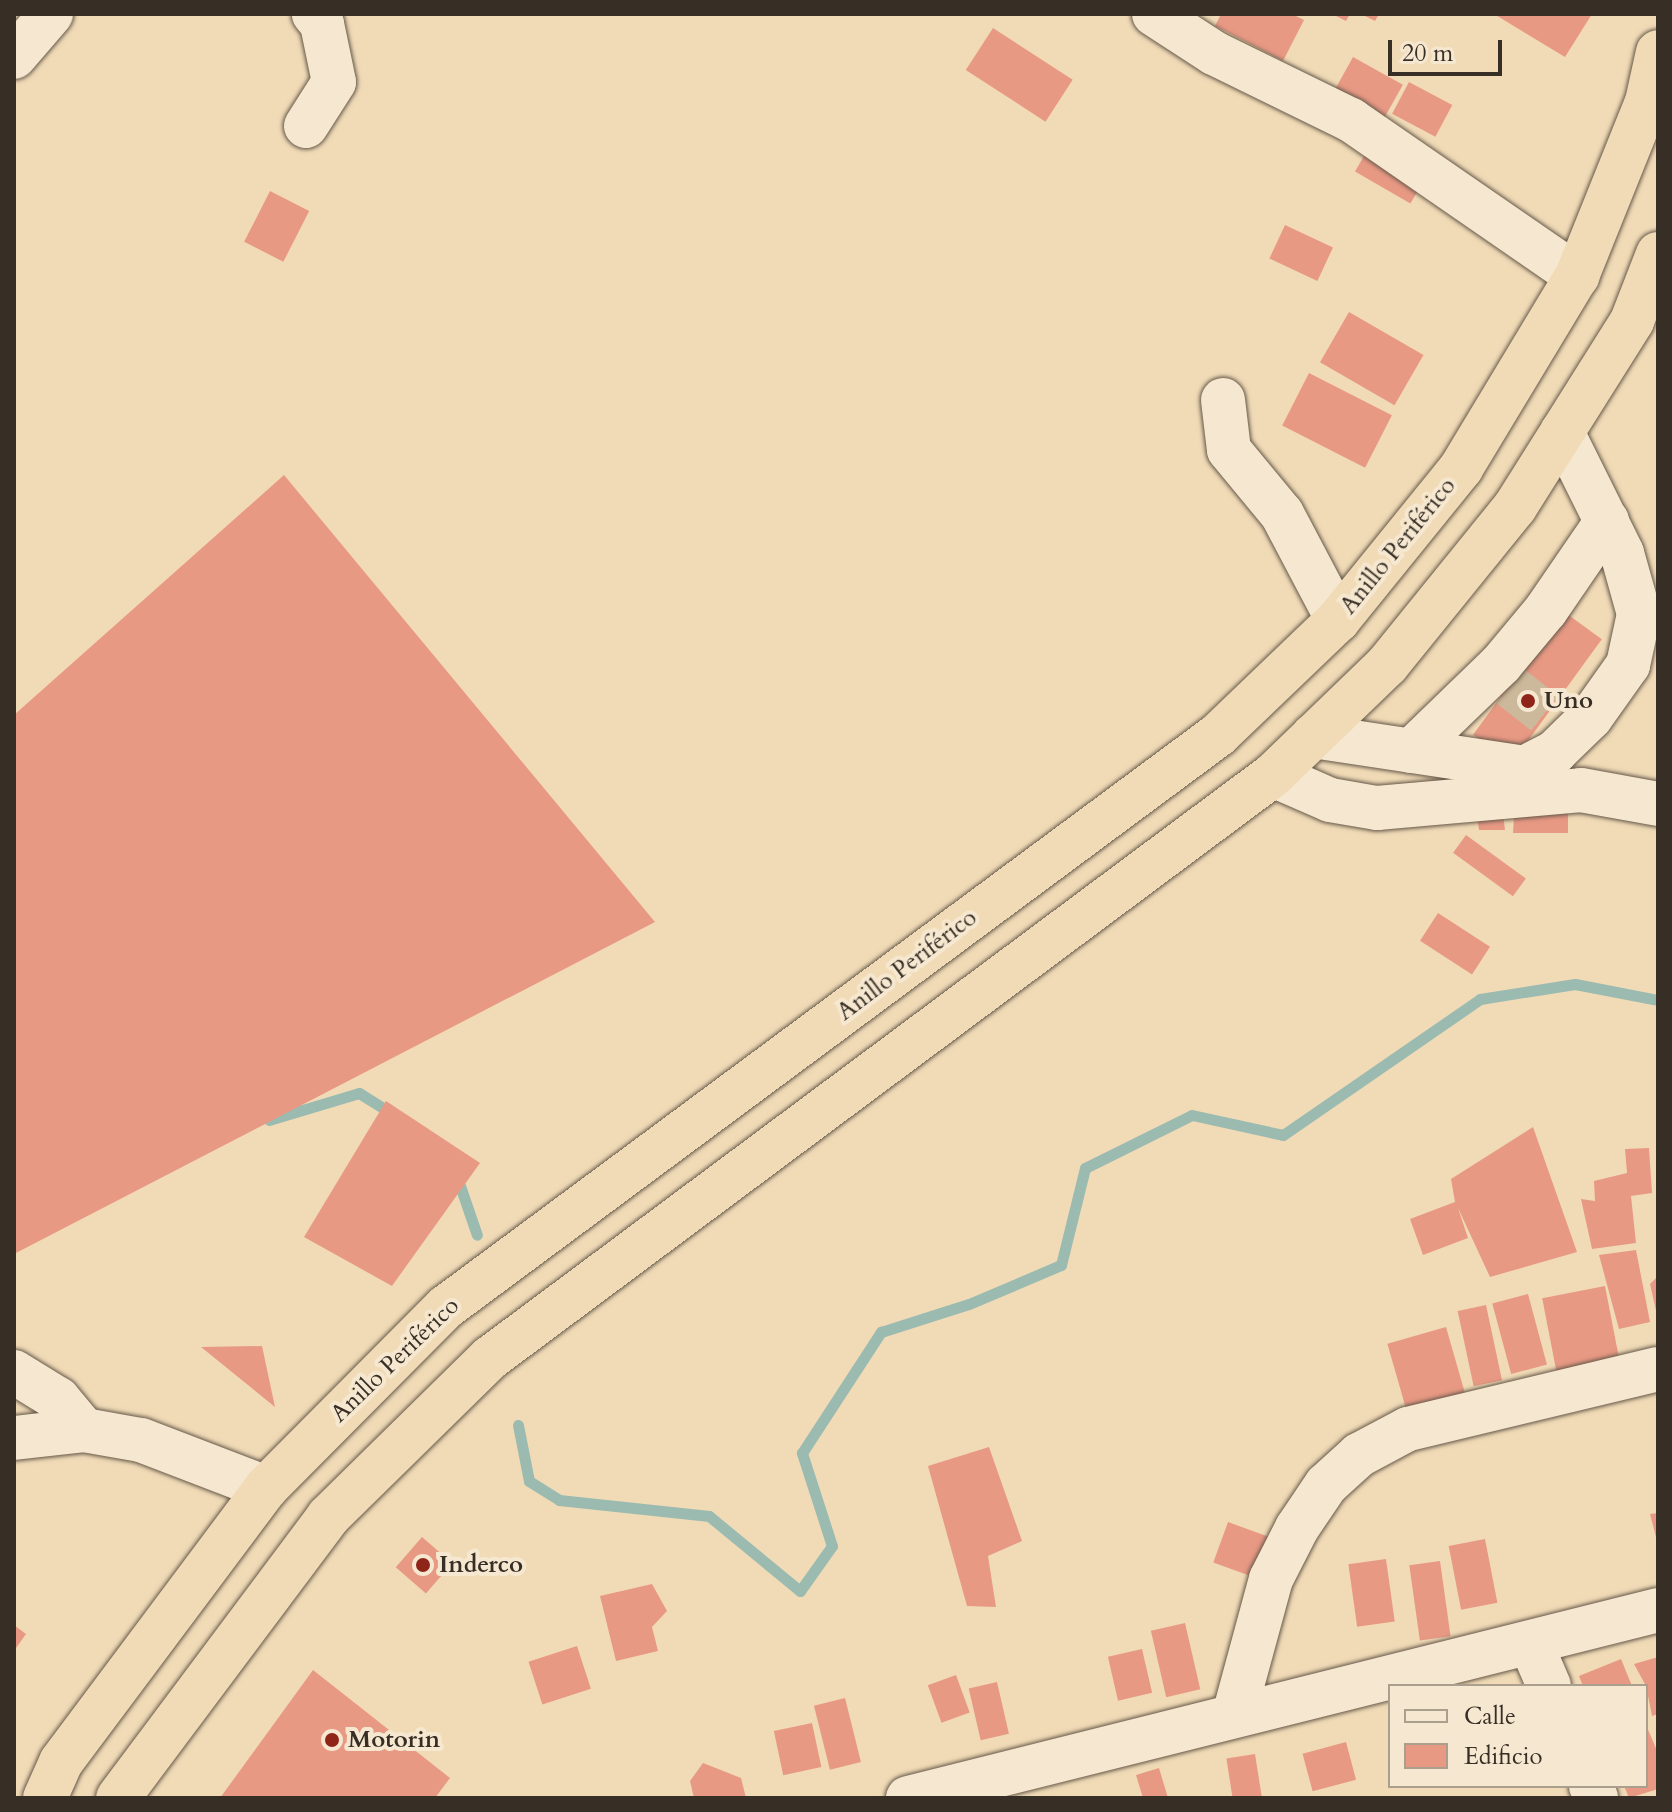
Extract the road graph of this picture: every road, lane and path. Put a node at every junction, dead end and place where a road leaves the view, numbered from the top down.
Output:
1 (51, 14) edge
2 (314, 14) edge
3 (1154, 14) edge
4 (1658, 52) edge
5 (14, 57) edge
6 (306, 126) dead end
7 (1658, 254) edge
8 (1577, 276) junction
9 (1223, 400) dead end
10 (1562, 432) junction
11 (1607, 521) junction
12 (1338, 620) junction
13 (1313, 736) junction
14 (1411, 751) junction
15 (1273, 775) junction
16 (1658, 804) edge
17 (1658, 1369) edge
18 (14, 1372) edge
19 (84, 1430) junction
20 (17, 1444) edge
21 (266, 1488) junction
22 (1658, 1610) edge
23 (1531, 1644) junction
24 (1548, 1684) edge
25 (1234, 1715) junction
26 (45, 1798) edge
27 (118, 1798) edge
28 (908, 1798) edge

1 - 5 street
2 - 6 street
3 - 8 street
4 - 8 highway, Anillo Periférico
7 - 10 highway
8 - 12 highway, Anillo Periférico
9 - 12 street
10 - 11 street
10 - 13 highway
11 - 14 street
11 - 14 street
12 - 21 highway, Anillo Periférico
13 - 14 street
13 - 15 highway
15 - 16 street
15 - 27 highway
17 - 25 street
18 - 19 street
19 - 20 street
19 - 21 street
21 - 26 highway, Anillo Periférico
22 - 23 street
23 - 24 street
23 - 25 street
25 - 28 street

